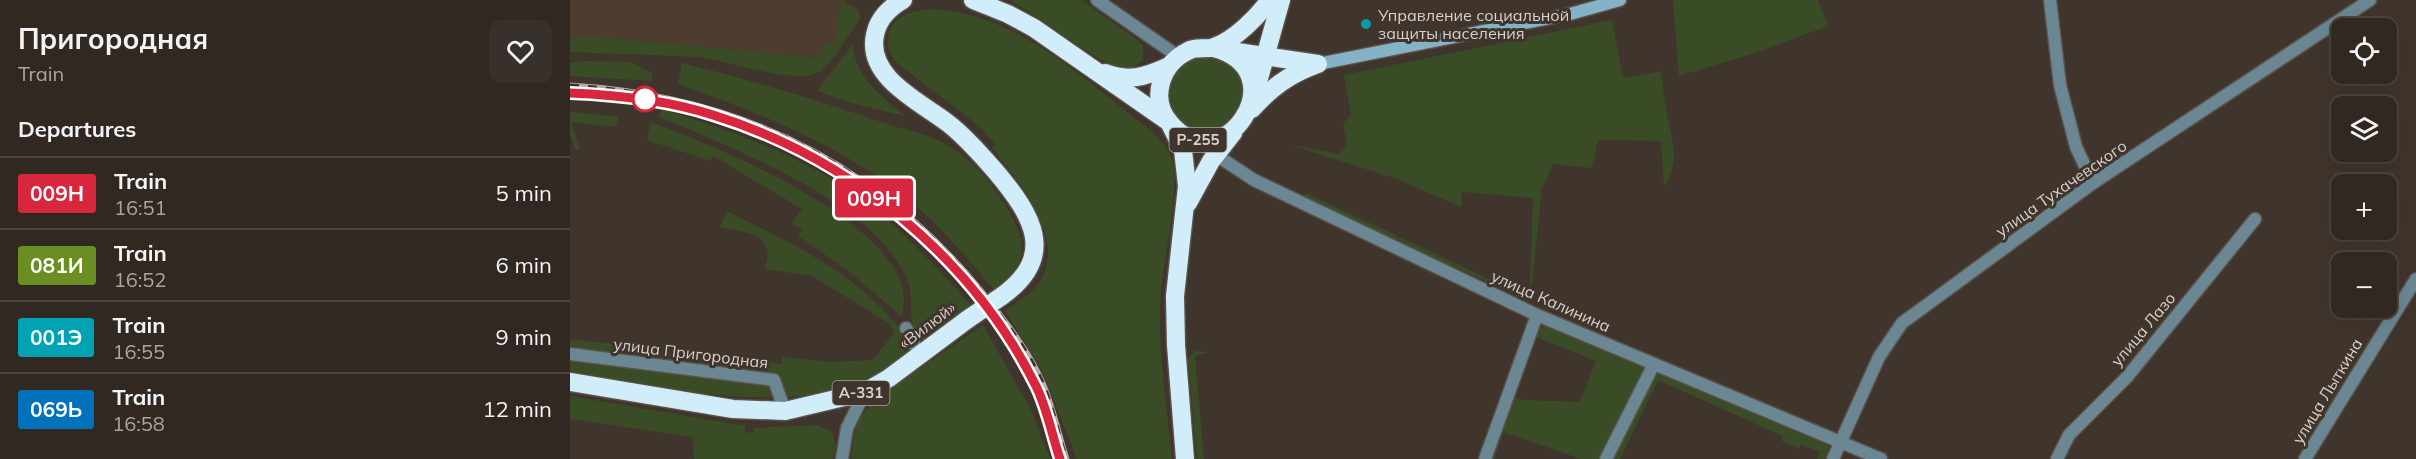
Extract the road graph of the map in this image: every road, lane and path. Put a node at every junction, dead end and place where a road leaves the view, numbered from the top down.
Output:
1 (903, 0) edge
2 (973, 0) edge
3 (1097, 0) edge
4 (1270, 0) edge
5 (1281, 0) edge
6 (1620, 0) edge
7 (2050, 0) edge
8 (2370, 0) edge
9 (1218, 49) junction
10 (1263, 55) junction
11 (1173, 62) junction
12 (1318, 64) junction
13 (1086, 66) junction
14 (1244, 119) junction
15 (1169, 122) junction
16 (1189, 137) junction
17 (1216, 155) junction
18 (2093, 183) junction
19 (1184, 210) junction
20 (2255, 219) dead end
21 (2416, 279) edge
22 (1537, 315) junction
23 (906, 328) dead end
24 (570, 354) edge
25 (920, 355) junction
26 (1654, 364) junction
27 (570, 382) edge
28 (865, 392) junction
29 (785, 411) junction
30 (1842, 441) junction
31 (842, 459) edge
32 (1185, 459) edge
33 (1485, 459) edge
34 (1606, 459) edge
35 (1833, 459) edge
36 (1881, 459) edge
37 (2057, 459) edge
38 (2305, 459) edge

1 - 25 highway, «Вилюй» / А-331, bridge
2 - 13 highway
3 - 11 street
4 - 9 highway
5 - 10 highway, Р-255
6 - 12 main road
7 - 18 street
8 - 18 street, улица Тухачевского
9 - 10 highway
9 - 11 highway
9 - 14 highway
10 - 12 highway
10 - 14 highway, Р-255
11 - 13 highway
11 - 15 highway, Р-255
12 - 14 highway
13 - 15 highway
14 - 16 highway, Р-255
14 - 17 highway, Р-255
15 - 16 highway, Р-255
15 - 19 highway, Р-255
16 - 17 street, улица Калинина
17 - 19 highway, Р-255
17 - 22 street, улица Калинина
18 - 30 street, улица Тухачевского
19 - 32 highway, Р-255
20 - 37 street, улица Лазо
21 - 38 street, улица Лыткина
22 - 26 street, улица Калинина
22 - 33 street
23 - 25 street
24 - 29 street, улица Пригородная
25 - 28 highway, «Вилюй» / А-331
26 - 30 street, улица Калинина
26 - 34 street
27 - 29 highway, «Вилюй» / А-331
28 - 29 highway, «Вилюй» / А-331
28 - 31 street
30 - 35 street, улица Тухачевского
30 - 36 street, улица Калинина

